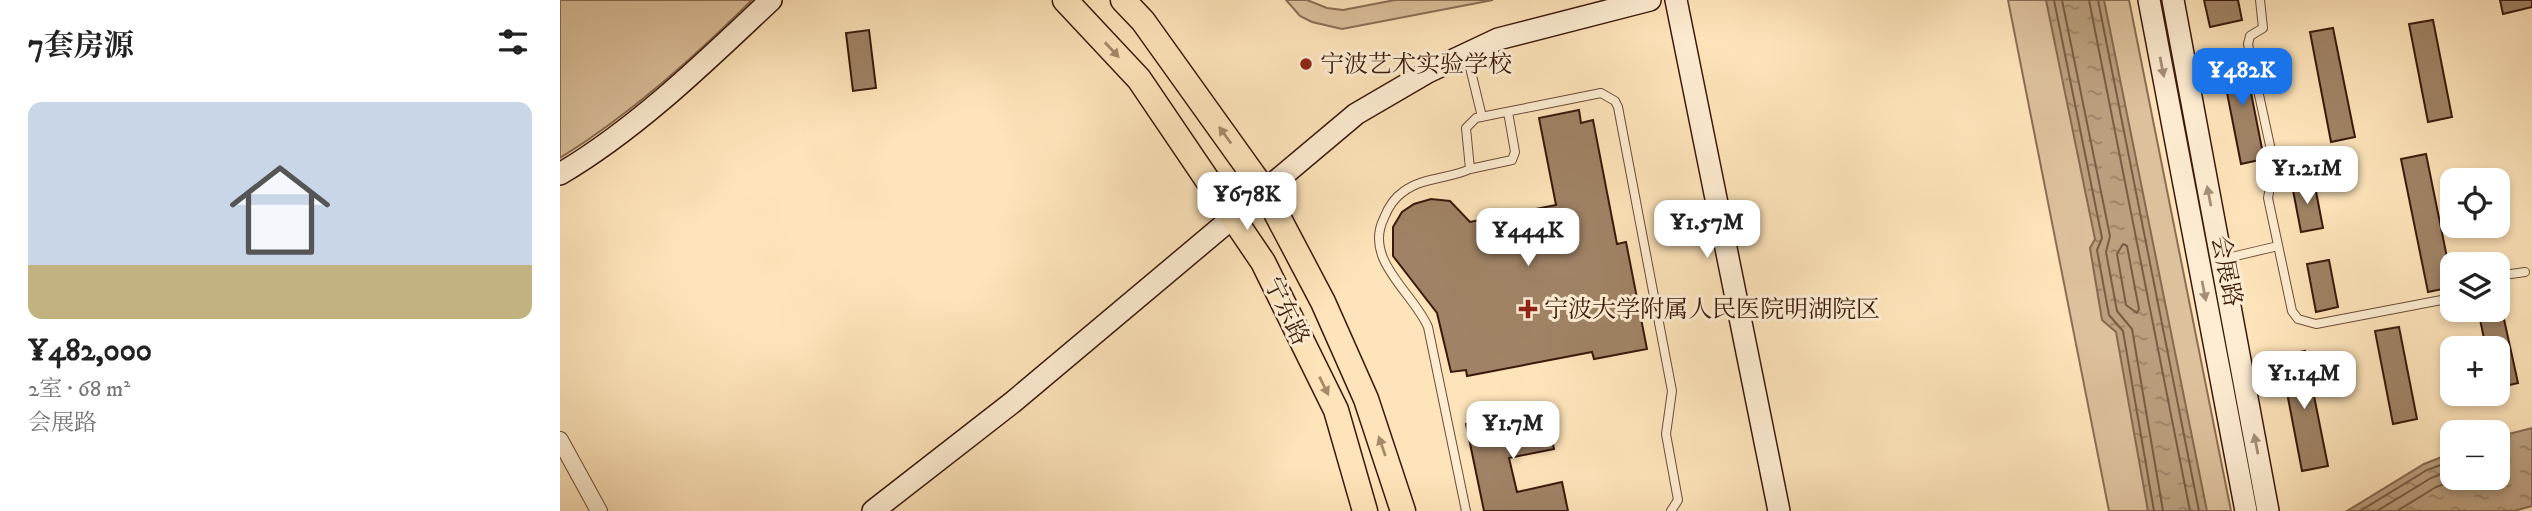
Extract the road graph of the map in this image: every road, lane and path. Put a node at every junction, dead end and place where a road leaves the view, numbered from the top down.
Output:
1 (771, 0) edge
2 (1065, 0) edge
3 (1123, 0) edge
4 (1650, 0) edge
5 (1676, 0) edge
6 (2149, 0) edge
7 (2173, 0) edge
8 (2260, 0) edge
9 (1466, 54) junction
10 (1508, 112) junction
11 (1482, 117) junction
12 (1470, 169) junction
13 (560, 174) edge
14 (1264, 190) junction
15 (1234, 216) junction
16 (2278, 246) junction
17 (2221, 259) junction
18 (2525, 272) dead end
19 (2510, 274) edge
20 (2440, 300) edge
21 (560, 440) edge
22 (599, 511) edge
23 (873, 511) edge
24 (1365, 511) edge
25 (1403, 511) edge
26 (1466, 511) edge
27 (1671, 511) edge
28 (1779, 511) edge
29 (2246, 511) edge
30 (2268, 511) edge

1 - 13 street
2 -> 15 main road, 宁东路
14 -> 3 main road, 宁东路
4 - 9 street
5 - 28 street
6 -> 29 street, 会展路
17 -> 7 street, 会展路
8 - 16 lane
9 - 11 lane
9 - 14 street
10 - 11 lane
10 - 12 lane
10 - 27 lane
11 - 12 lane
12 - 26 lane
14 - 15 street
25 -> 14 main road, 宁东路
15 - 23 street
15 -> 24 main road, 宁东路
16 - 17 lane
16 - 20 lane
30 -> 17 street, 会展路
18 - 19 lane
21 - 22 street

